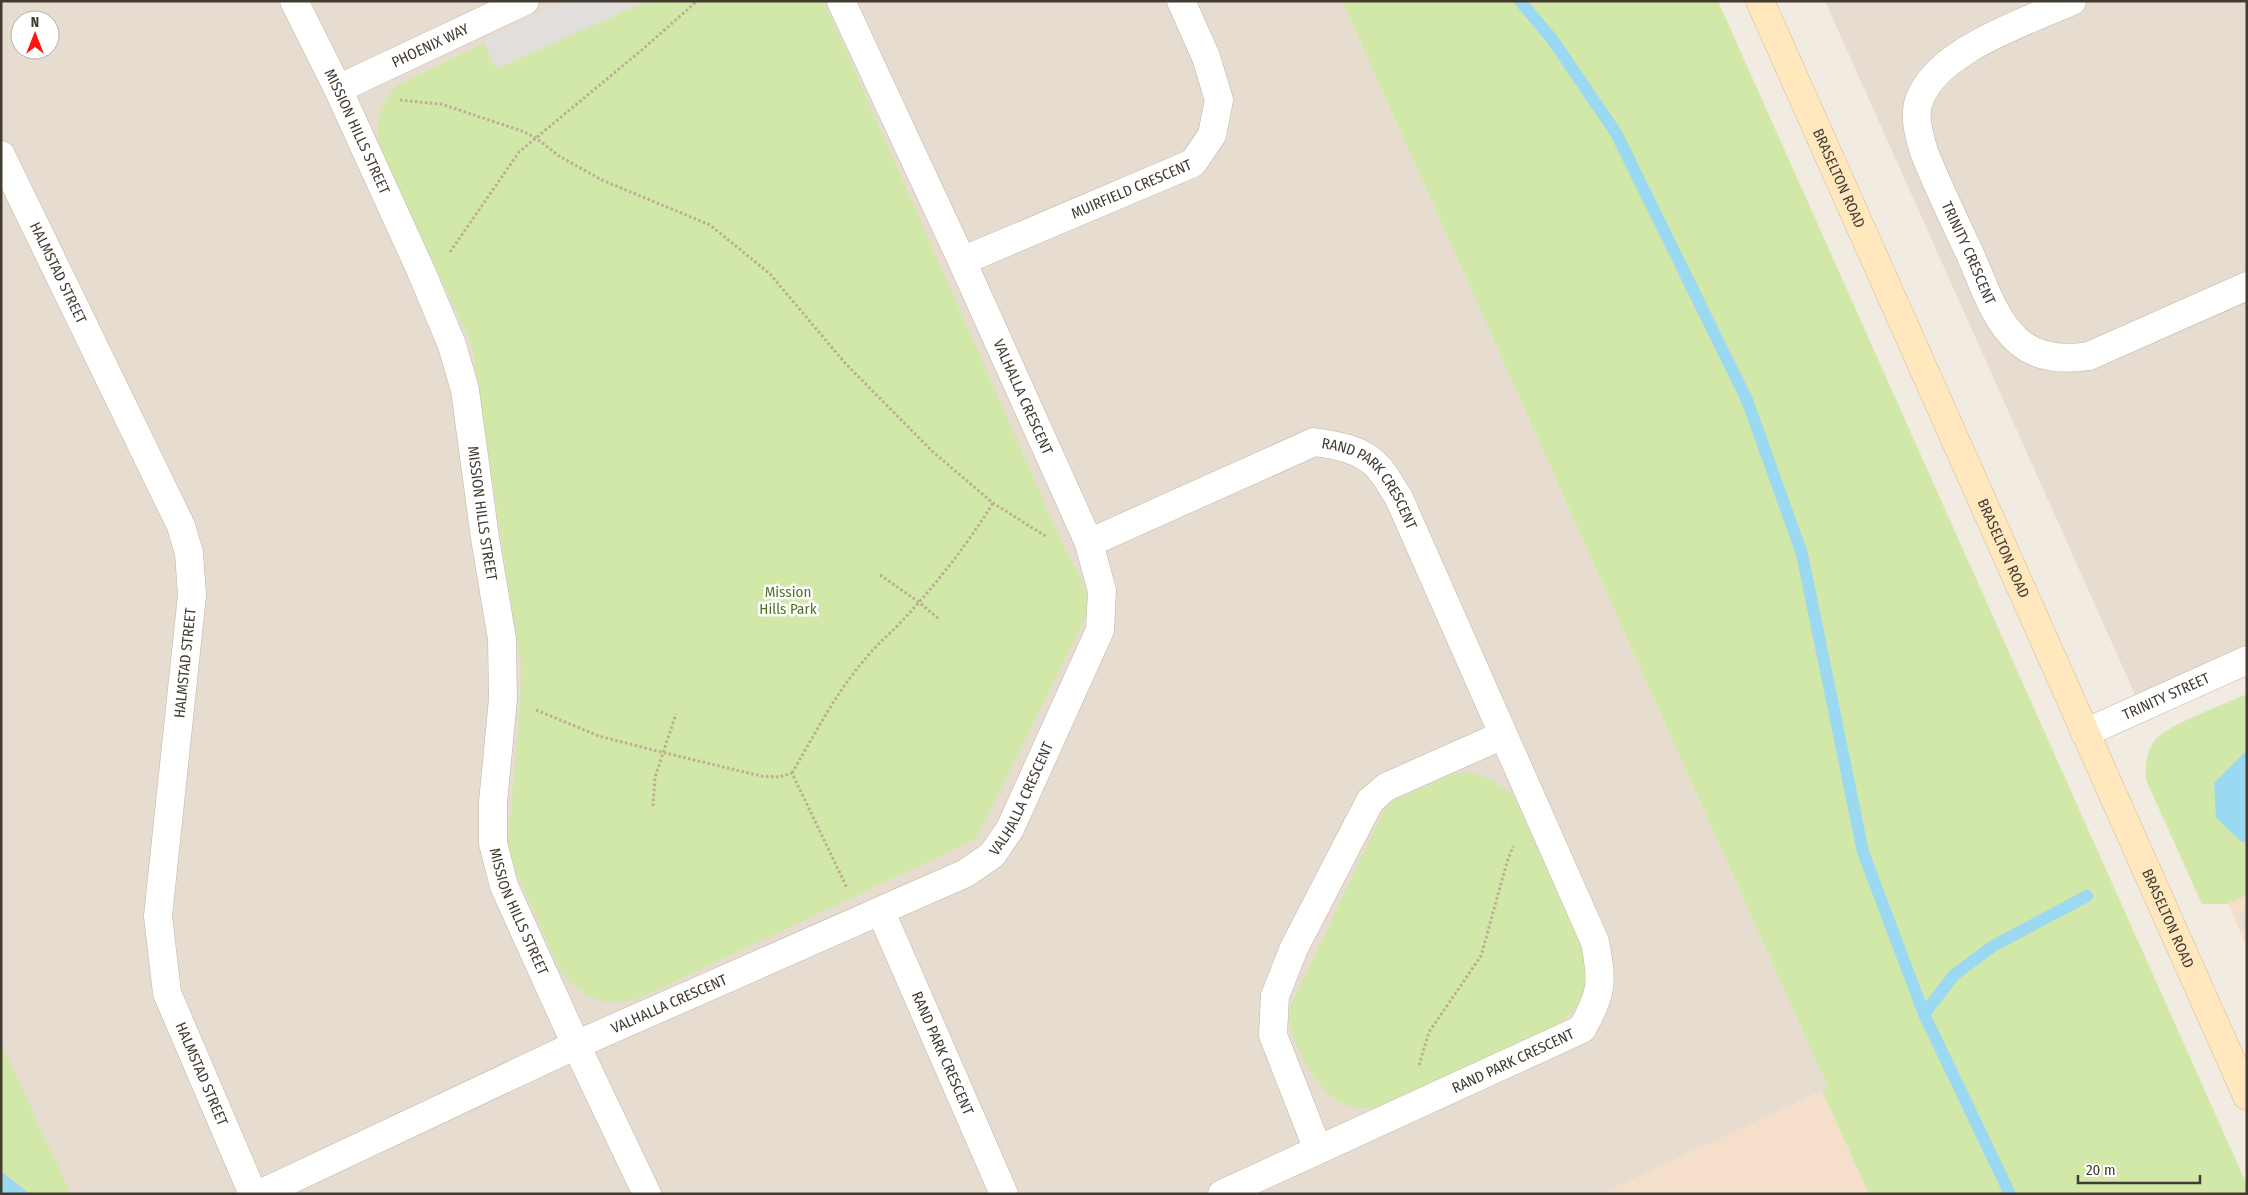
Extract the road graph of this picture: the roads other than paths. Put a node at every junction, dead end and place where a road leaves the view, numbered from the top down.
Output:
1 (294, 1) edge
2 (525, 1) edge
3 (841, 1) edge
4 (1181, 1) edge
5 (1760, 1) edge
6 (2072, 1) edge
7 (338, 89) junction
8 (1, 156) edge
9 (962, 261) junction
10 (2247, 286) edge
11 (1089, 542) junction
12 (2247, 660) edge
13 (2085, 733) junction
14 (1503, 735) junction
15 (872, 916) junction
16 (576, 1045) junction
17 (2247, 1096) edge
18 (1318, 1150) junction
19 (253, 1194) edge
20 (260, 1194) edge
21 (647, 1194) edge
22 (1004, 1194) edge
23 (1222, 1194) edge

1 - 7 street, MISSION HILLS STREET
2 - 7 street, PHOENIX WAY
3 - 9 street, VALHALLA CRESCENT
4 - 9 street, MUIRFIELD CRESCENT
5 - 13 street, BRASELTON ROAD
6 - 10 street, TRINITY CRESCENT
7 - 16 street, MISSION HILLS STREET
8 - 19 street, HALMSTAD STREET
9 - 11 street, VALHALLA CRESCENT
11 - 14 street, RAND PARK CRESCENT
11 - 15 street, VALHALLA CRESCENT
12 - 13 street, TRINITY STREET
13 - 17 street, BRASELTON ROAD
14 - 18 street
14 - 18 street, RAND PARK CRESCENT
15 - 16 street, VALHALLA CRESCENT
15 - 22 street, RAND PARK CRESCENT
16 - 20 street, VALHALLA CRESCENT
16 - 21 street, MISSION HILLS STREET
18 - 23 street, RAND PARK CRESCENT

